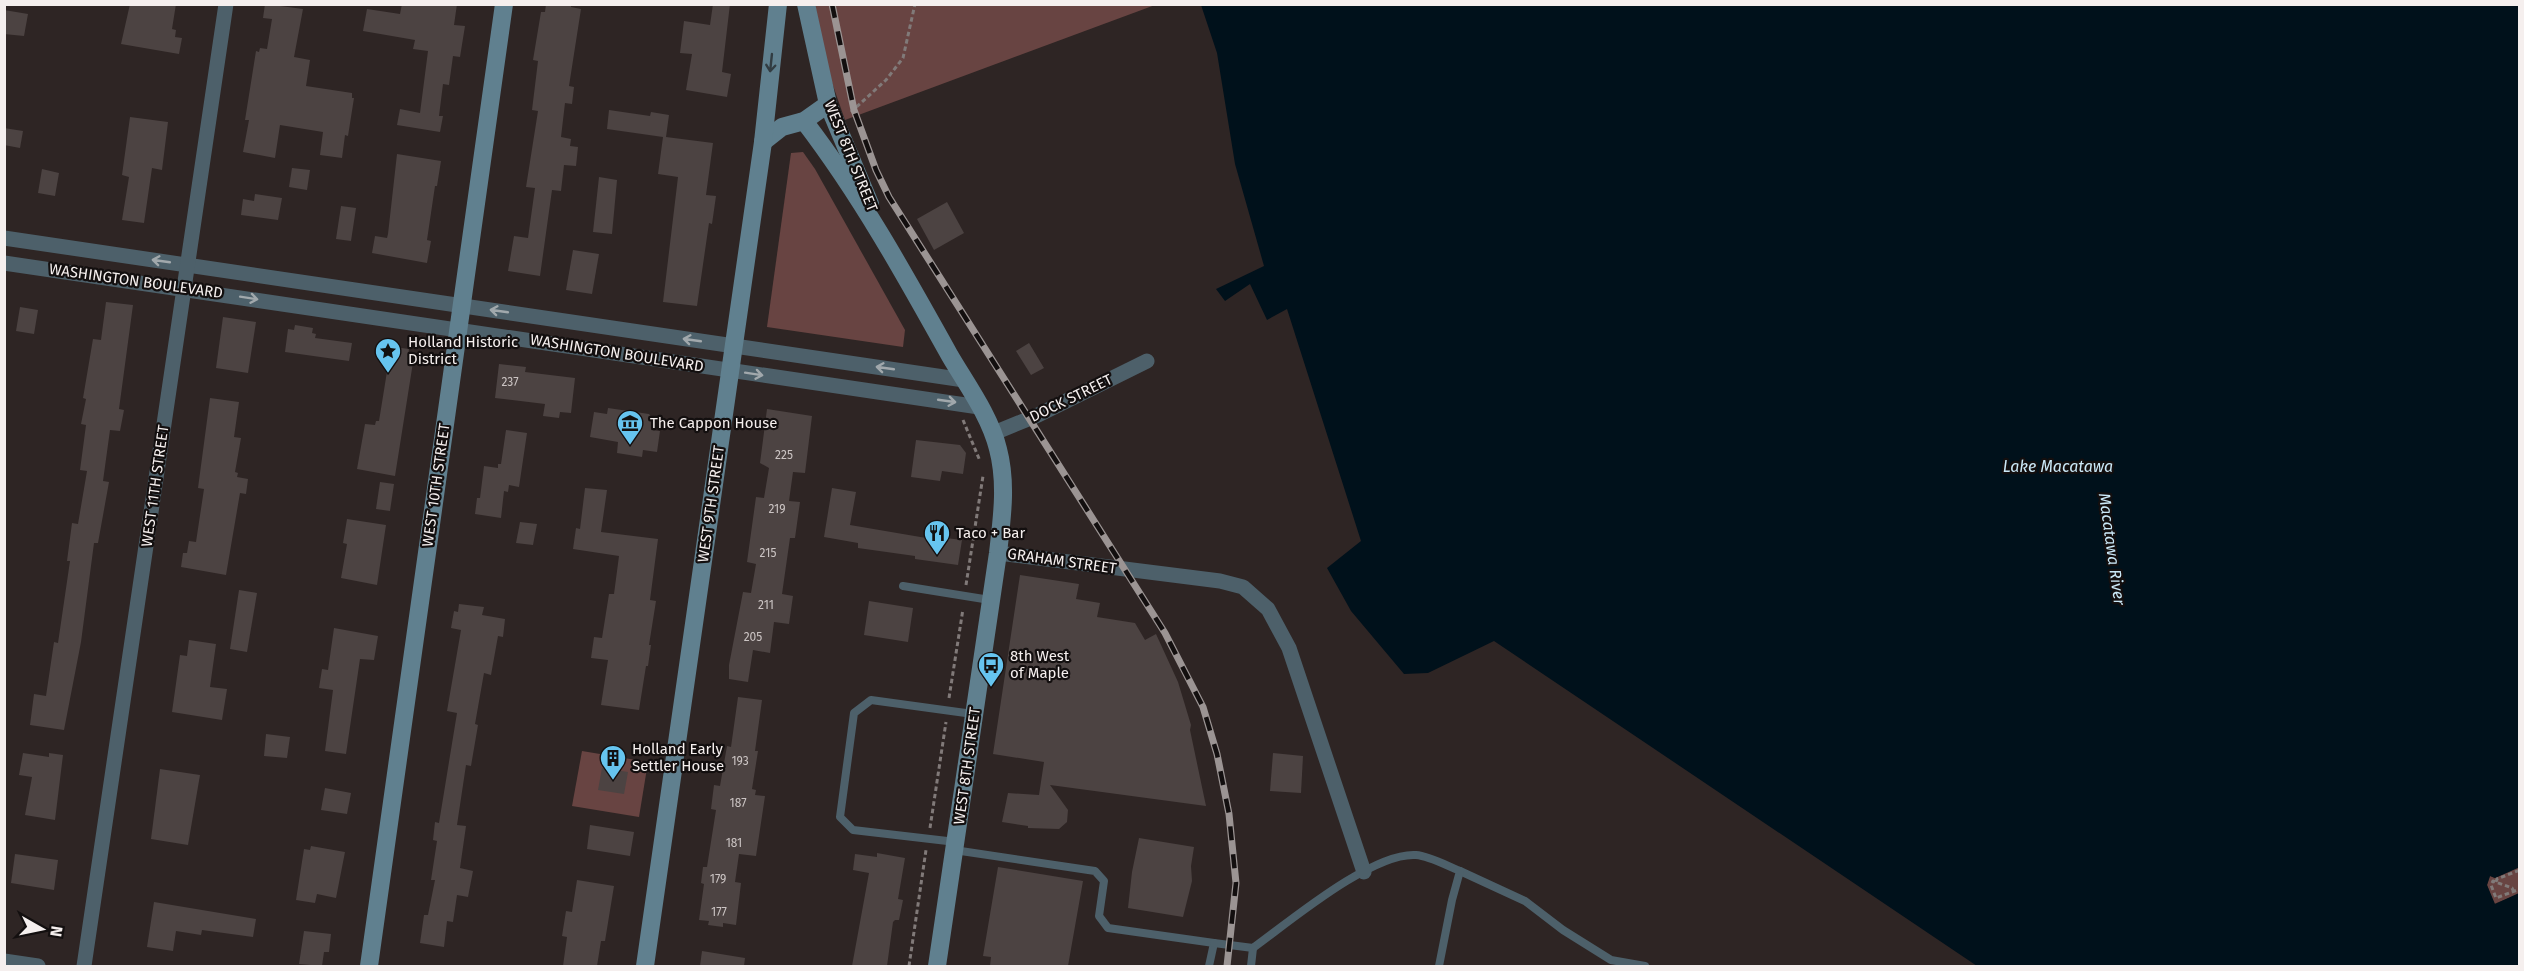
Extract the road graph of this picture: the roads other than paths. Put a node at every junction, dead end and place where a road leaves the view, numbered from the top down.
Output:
1 (226, 4) edge
2 (504, 4) edge
3 (778, 4) edge
4 (806, 4) edge
5 (828, 105) junction
6 (804, 121) junction
7 (763, 142) junction
8 (884, 236) junction
9 (4, 238) edge
10 (4, 263) edge
11 (189, 265) junction
12 (184, 288) junction
13 (462, 306) junction
14 (458, 329) junction
15 (735, 346) junction
16 (1147, 361) dead end
17 (731, 370) junction
18 (964, 380) junction
19 (979, 407) junction
20 (994, 433) junction
21 (999, 553) junction
22 (903, 586) dead end
23 (992, 600) junction
24 (975, 714) junction
25 (955, 846) junction
26 (1460, 871) junction
27 (1364, 872) junction
28 (1214, 944) junction
29 (1253, 948) junction
30 (4, 961) edge
31 (39, 966) edge
32 (84, 966) edge
33 (369, 966) edge
34 (645, 966) edge
35 (937, 966) edge
36 (1209, 966) edge
37 (1251, 966) edge
38 (1439, 966) edge
39 (1645, 966) edge

1 - 11 street, WEST 11TH STREET
2 - 13 street, WEST 10TH STREET
3 -> 7 street, WEST 9TH STREET
4 - 5 street, WEST 8TH STREET
5 - 6 street
5 - 8 street, WEST 8TH STREET
6 - 7 street
6 - 8 street, WEST 8TH STREET
7 - 15 street, WEST 9TH STREET
8 - 18 street, WEST 8TH STREET
11 -> 9 street, WASHINGTON BOULEVARD
10 - 12 street, WASHINGTON BOULEVARD
11 - 12 street, WEST 11TH STREET
11 - 13 street, WASHINGTON BOULEVARD
12 -> 14 street, WASHINGTON BOULEVARD
12 - 32 street, WEST 11TH STREET
13 - 14 street, WEST 10TH STREET
15 -> 13 street, WASHINGTON BOULEVARD
14 - 17 street, WASHINGTON BOULEVARD
14 - 33 street, WEST 10TH STREET
15 - 17 street, WEST 9TH STREET
18 -> 15 street, WASHINGTON BOULEVARD
16 - 20 street, DOCK STREET
17 -> 19 street, WASHINGTON BOULEVARD
17 - 34 street, WEST 9TH STREET
18 - 19 street, WEST 8TH STREET
19 - 20 street, WEST 8TH STREET
20 - 21 street, WEST 8TH STREET
21 - 23 street, WEST 8TH STREET
21 - 27 street, GRAHAM STREET
22 - 23 lane
23 - 24 street, WEST 8TH STREET
24 - 25 street, WEST 8TH STREET
24 - 25 lane
25 - 28 lane
25 - 35 street, WEST 8TH STREET
26 - 27 lane
26 - 38 lane
26 - 39 lane
27 - 29 lane
28 - 29 lane
28 - 36 lane
29 - 37 lane
30 - 31 street

